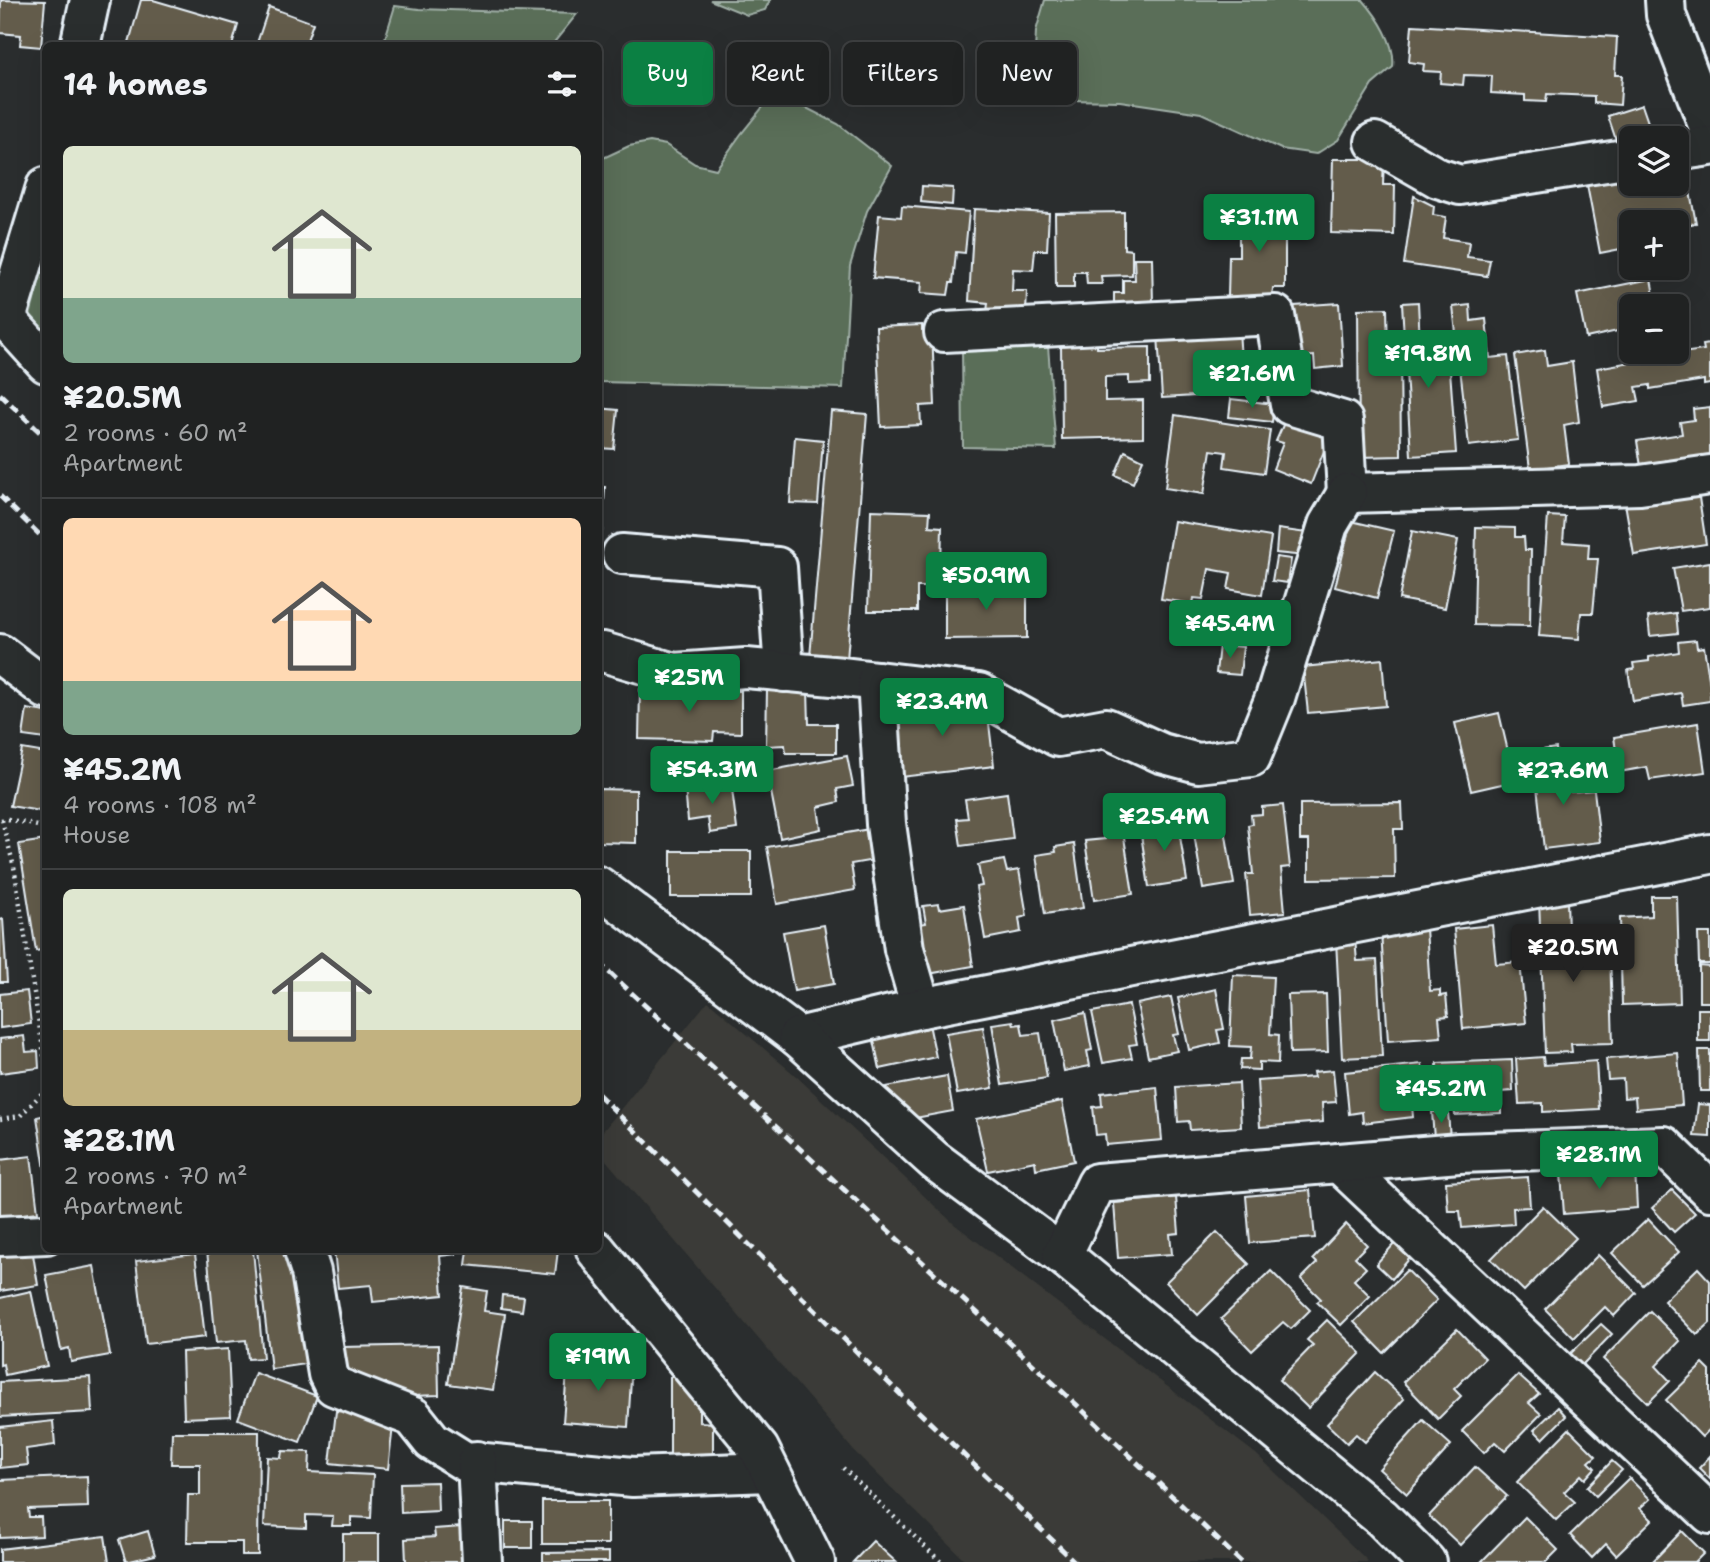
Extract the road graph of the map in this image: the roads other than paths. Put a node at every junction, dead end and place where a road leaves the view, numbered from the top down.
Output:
1 (90, 0) edge
2 (1665, 0) edge
3 (81, 42) edge
4 (1710, 130) edge
5 (1375, 142) dead end
6 (1710, 146) edge
7 (1689, 149) edge
8 (1619, 160) edge
9 (42, 200) edge
10 (944, 332) dead end
11 (42, 359) edge
12 (1710, 474) edge
13 (1347, 493) junction
14 (622, 554) dead end
15 (602, 652) edge
16 (0, 654) edge
17 (784, 672) junction
18 (877, 681) junction
19 (42, 686) edge
20 (1710, 855) edge
21 (602, 889) edge
22 (921, 1008) junction
23 (798, 1037) junction
24 (1339, 1163) junction
25 (1710, 1191) edge
26 (42, 1234) edge
27 (0, 1236) edge
28 (305, 1253) edge
29 (598, 1253) edge
30 (1062, 1255) junction
31 (477, 1461) junction
32 (771, 1472) junction
33 (1710, 1514) edge
34 (482, 1562) edge
35 (815, 1562) edge
36 (1426, 1562) edge

1 - 3 street
2 - 4 street
5 - 8 street
6 - 7 street
9 - 11 street
10 - 13 street
12 - 13 street
13 - 18 street
14 - 17 street
15 - 17 street
16 - 19 street
17 - 18 street
18 - 22 street
20 - 22 street
21 - 23 street
22 - 23 street
23 - 30 street
24 - 25 street
24 - 30 street
24 - 33 street
26 - 27 street
28 - 31 street
29 - 32 street
30 - 36 street
31 - 32 street
31 - 34 street
32 - 35 street

